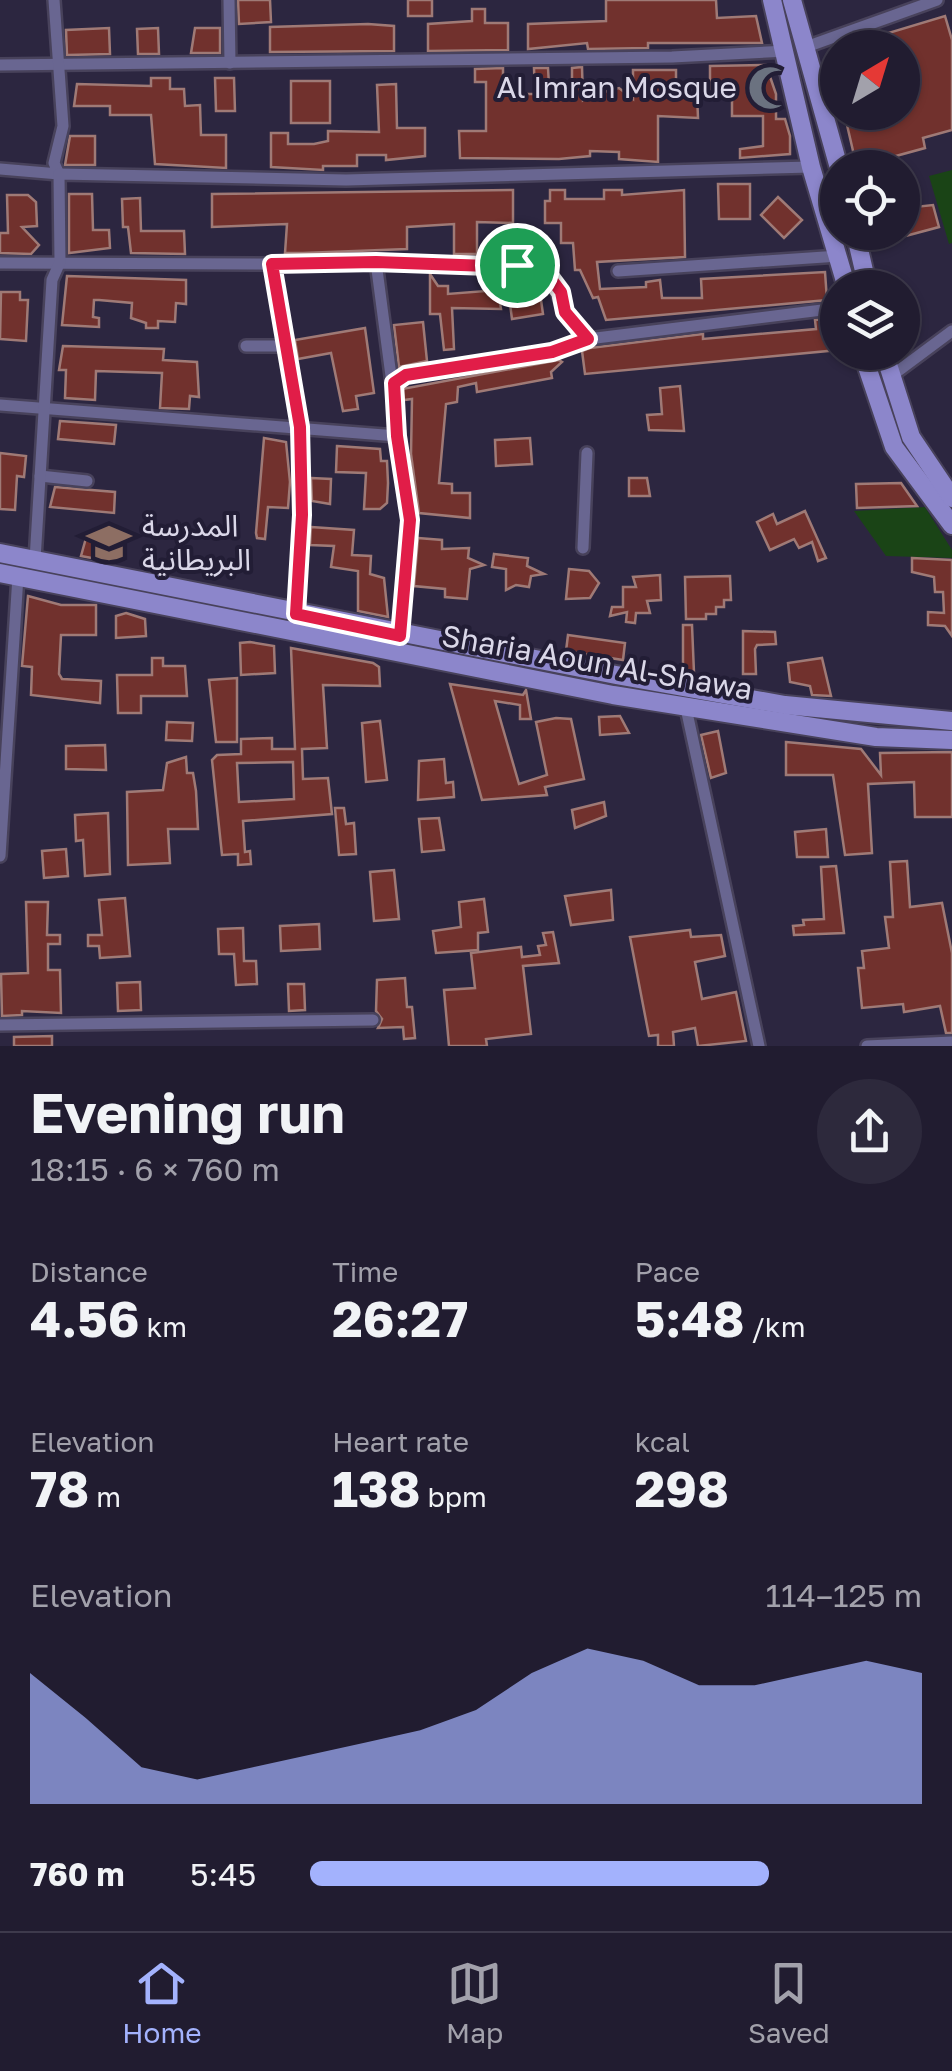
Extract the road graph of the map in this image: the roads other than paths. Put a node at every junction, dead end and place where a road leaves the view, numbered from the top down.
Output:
1 (54, 0) edge
2 (229, 0) edge
3 (772, 0) edge
4 (792, 0) edge
5 (937, 0) edge
6 (806, 47) junction
7 (787, 51) junction
8 (60, 63) junction
9 (230, 63) junction
10 (0, 65) edge
11 (833, 150) edge
12 (810, 167) junction
13 (0, 170) edge
14 (60, 174) junction
15 (839, 256) junction
16 (60, 262) junction
17 (376, 262) junction
18 (0, 263) edge
19 (272, 264) junction
20 (618, 270) dead end
21 (842, 270) edge
22 (820, 310) edge
23 (952, 331) edge
24 (588, 339) junction
25 (246, 346) dead end
26 (284, 346) junction
27 (868, 370) edge
28 (888, 370) edge
29 (890, 377) junction
30 (394, 383) junction
31 (0, 405) edge
32 (42, 408) junction
33 (300, 427) junction
34 (397, 436) junction
35 (587, 453) dead end
36 (40, 476) junction
37 (87, 481) dead end
38 (952, 498) edge
39 (952, 525) edge
40 (583, 548) dead end
41 (0, 553) edge
42 (35, 560) junction
43 (9, 575) edge
44 (296, 614) junction
45 (400, 636) junction
46 (395, 655) junction
47 (686, 708) junction
48 (952, 721) edge
49 (952, 740) edge
50 (0, 856) edge
51 (373, 1020) dead end
52 (0, 1025) edge
53 (952, 1042) edge
54 (759, 1046) edge
55 (867, 1046) edge

1 - 8 street
2 - 9 street
3 - 7 main road
4 - 6 main road
5 - 6 street
6 - 11 main road
7 - 9 street
7 - 12 main road
8 - 9 street
8 - 10 street
8 - 14 street
12 - 14 street
12 - 15 main road
13 - 14 street
14 - 16 street
15 - 20 street
15 - 21 main road
16 - 18 street
16 - 19 street
16 - 32 street
17 - 19 street
17 - 24 street
17 - 30 street
19 - 26 street
22 - 24 street
23 - 29 street
24 - 30 street
25 - 26 street
26 - 33 street
27 - 39 main road
28 - 29 main road
29 - 38 main road
30 - 34 street
31 - 32 street
32 - 33 street
32 - 36 street
33 - 34 street
33 - 44 street
34 - 45 street
35 - 40 street
36 - 37 street
36 - 42 street
41 - 42 main road, Sharia Aoun Al-Shawa
42 - 44 main road, Sharia Aoun Al-Shawa
43 - 46 main road, Sharia Aoun Al-Shawa
43 - 50 street
44 - 45 main road, Sharia Aoun Al-Shawa
45 - 46 street
45 - 48 main road, Sharia Aoun Al-Shawa
46 - 47 main road, Sharia Aoun Al-Shawa
47 - 49 main road, Sharia Aoun Al-Shawa
47 - 54 street
51 - 52 street
53 - 55 street

